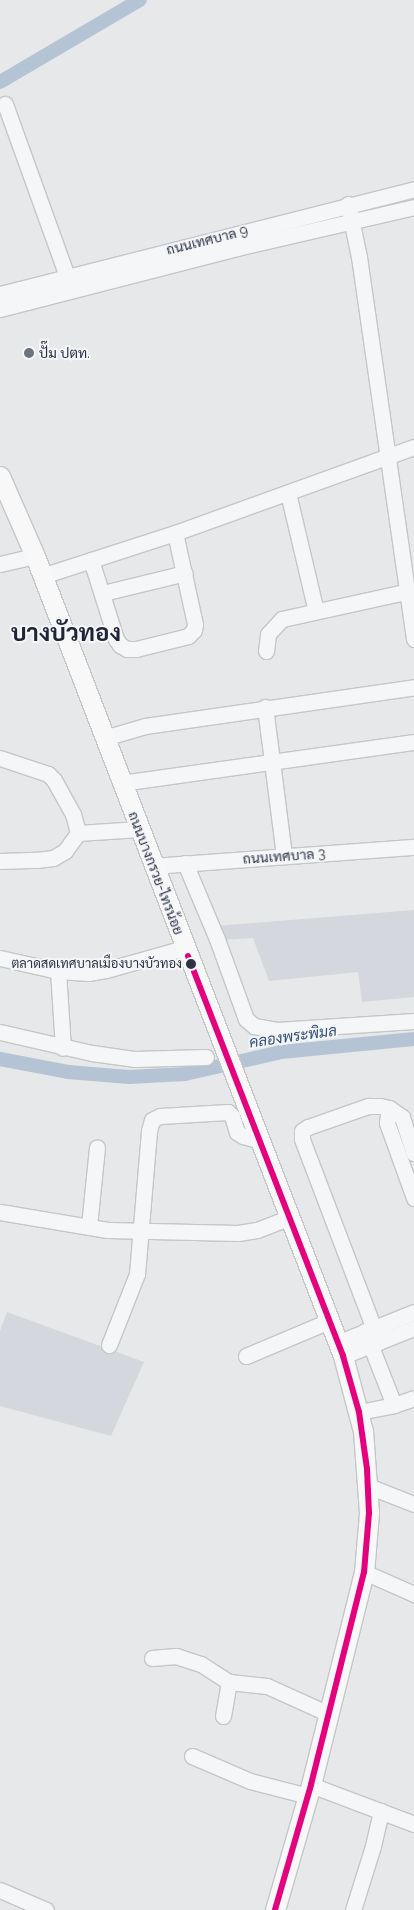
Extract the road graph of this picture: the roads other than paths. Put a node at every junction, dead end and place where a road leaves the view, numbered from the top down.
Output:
1 (4, 104) dead end
2 (414, 189) edge
3 (348, 204) junction
4 (414, 207) edge
5 (352, 221) junction
6 (67, 276) junction
7 (0, 294) edge
8 (0, 309) edge
9 (414, 447) edge
10 (387, 458) junction
11 (0, 476) edge
12 (288, 493) junction
13 (175, 533) junction
14 (36, 556) junction
15 (90, 560) junction
16 (0, 564) edge
17 (185, 573) junction
18 (42, 576) junction
19 (410, 590) edge
20 (103, 593) junction
21 (316, 611) junction
22 (414, 639) edge
23 (266, 651) dead end
24 (414, 687) edge
25 (265, 707) junction
26 (104, 738) junction
27 (414, 742) edge
28 (0, 758) edge
29 (270, 761) junction
30 (121, 783) junction
31 (139, 828) junction
32 (78, 833) junction
33 (414, 847) edge
34 (284, 856) junction
35 (0, 861) edge
36 (185, 863) junction
37 (153, 866) junction
38 (184, 948) junction
39 (0, 958) edge
40 (58, 971) junction
41 (414, 1022) edge
42 (0, 1032) edge
43 (63, 1048) junction
44 (206, 1056) dead end
45 (389, 1108) junction
46 (258, 1140) junction
47 (97, 1147) dead end
48 (414, 1153) edge
49 (410, 1171) edge
50 (414, 1198) edge
51 (0, 1212) edge
52 (289, 1218) junction
53 (89, 1226) junction
54 (142, 1231) junction
55 (414, 1312) edge
56 (329, 1321) junction
57 (414, 1328) edge
58 (372, 1336) junction
59 (110, 1345) dead end
60 (340, 1349) junction
61 (246, 1356) dead end
62 (414, 1398) edge
63 (394, 1405) junction
64 (359, 1412) junction
65 (368, 1486) junction
66 (414, 1504) edge
67 (364, 1572) junction
68 (414, 1594) edge
69 (152, 1658) dead end
70 (229, 1682) junction
71 (329, 1714) junction
72 (223, 1716) dead end
73 (192, 1756) dead end
74 (309, 1790) junction
75 (380, 1811) junction
76 (414, 1824) edge
77 (0, 1890) edge
78 (46, 1910) edge
79 (275, 1910) edge
80 (353, 1910) edge

1 - 6 street
2 - 3 street, ถนนเทศบาล 9
3 - 5 street
3 - 6 street, ถนนเทศบาล 9
4 - 5 street, ถนนเทศบาล 9
5 - 8 street, ถนนเทศบาล 9
5 - 10 street
6 - 7 street, ถนนเทศบาล 9
9 - 10 street
10 - 12 street
10 - 19 street
11 - 14 main road, ถนนบางกรวย-ไทรน้อย
12 - 13 street
12 - 21 street
13 - 15 street
13 - 17 street
14 - 16 street
14 - 18 main road, ถนนบางกรวย-ไทรน้อย
15 - 18 street
15 - 20 street
17 - 20 street
17 - 20 street
18 - 26 main road, ถนนบางกรวย-ไทรน้อย
19 - 21 street
19 - 22 street
21 - 23 street
24 - 25 street
25 - 26 street
25 - 29 street
26 - 30 main road, ถนนบางกรวย-ไทรน้อย
27 - 29 street
28 - 32 street
29 - 30 street
29 - 34 street
30 - 31 main road, ถนนบางกรวย-ไทรน้อย
31 - 32 street
31 - 37 main road, ถนนบางกรวย-ไทรน้อย
32 - 35 street
33 - 34 street, ถนนเทศบาล 3
34 - 36 street, ถนนเทศบาล 3
36 - 37 street, ถนนเทศบาล 3
36 - 41 street
37 - 38 main road, ถนนบางกรวย-ไทรน้อย
38 - 40 street
38 - 46 main road, ถนนบางกรวย-ไทรน้อย
39 - 40 street
40 - 43 street
42 - 43 street
43 - 44 street
45 - 48 street
45 - 49 street
45 - 58 street
46 - 52 main road, ถนนบางกรวย-ไทรน้อย
46 - 54 street
47 - 53 street
49 - 50 street
51 - 53 street
52 - 54 street
52 - 56 main road, ถนนบางกรวย-ไทรน้อย
53 - 54 street
54 - 59 street
55 - 58 street
56 - 60 main road, ถนนบางกรวย-ไทรน้อย
56 - 61 street
57 - 58 street
58 - 60 street
58 - 63 street
60 - 64 main road, ถนนบางกรวย-ไทรน้อย
62 - 63 street
63 - 64 street
64 - 65 main road, ถนนบางกรวย-ไทรน้อย
65 - 66 street
65 - 67 main road, ถนนบางกรวย-ไทรน้อย
67 - 68 street
67 - 71 main road, ถนนบางกรวย-ไทรน้อย
69 - 70 street
70 - 71 street
70 - 72 street
71 - 74 main road, ถนนบางกรวย-ไทรน้อย
73 - 74 street
74 - 75 street
74 - 79 main road, ถนนบางกรวย-ไทรน้อย
75 - 76 street
75 - 80 street
77 - 78 street

